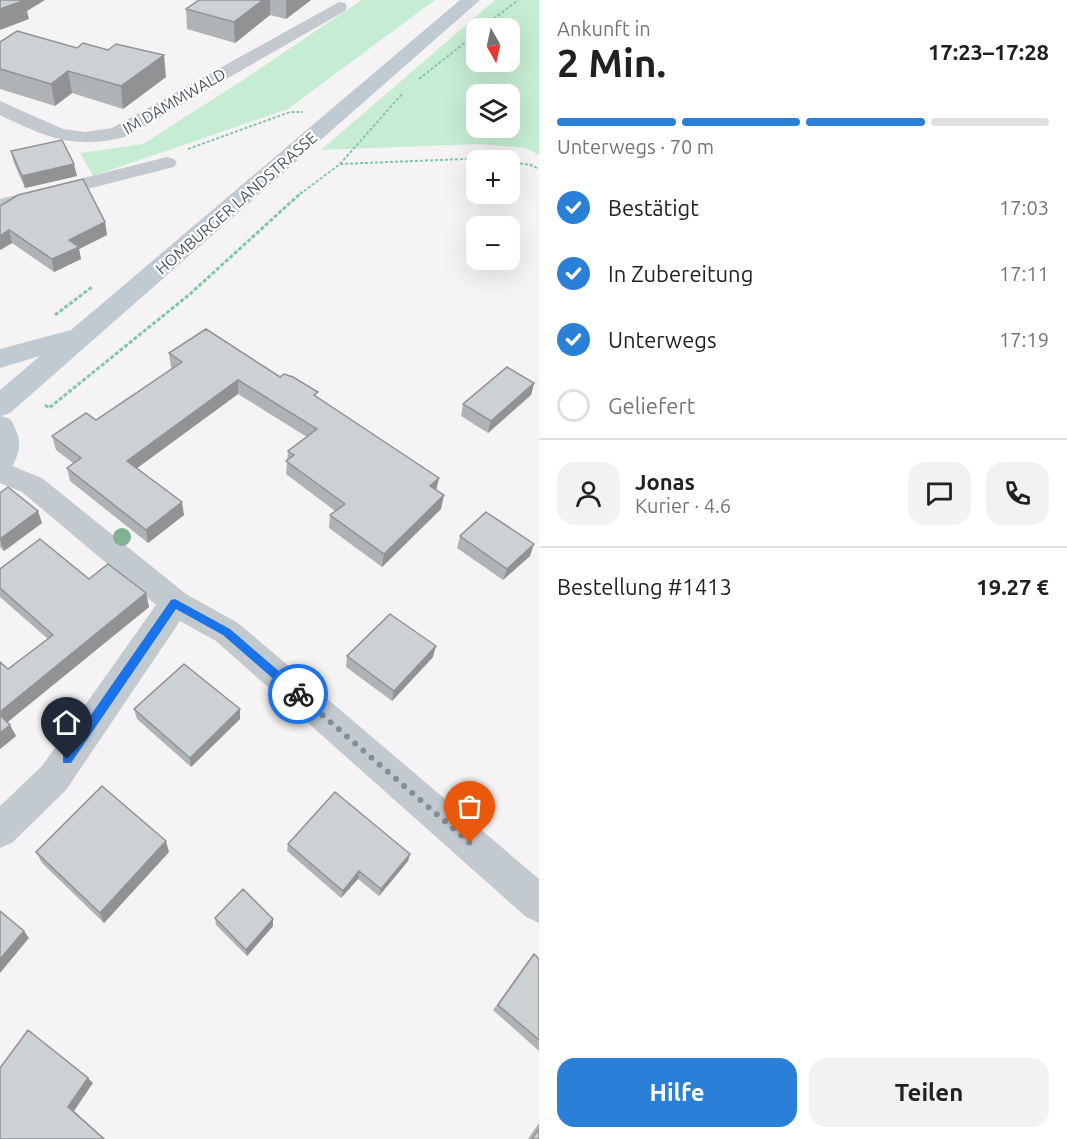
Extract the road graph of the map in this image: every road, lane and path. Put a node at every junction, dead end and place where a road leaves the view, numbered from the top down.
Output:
1 (471, 0) edge
2 (518, 0) edge
3 (339, 7) dead end
4 (495, 18) edge
5 (466, 42) edge
6 (414, 83) dead end
7 (405, 90) dead end
8 (0, 107) edge
9 (309, 112) dead end
10 (466, 159) edge
11 (167, 163) joint
12 (520, 163) edge
13 (340, 164) junction
14 (539, 170) edge
15 (0, 205) edge
16 (88, 331) junction
17 (0, 359) edge
18 (0, 406) edge
19 (49, 408) dead end
20 (0, 426) edge
21 (0, 461) edge
22 (0, 471) edge
23 (175, 603) junction
24 (0, 830) edge
25 (539, 904) edge

1 - 16 street, HOMBURGER LANDSTRASSE
2 - 4 path
3 - 8 street, IM DAMMWALD
5 - 6 path
7 - 13 path
9 - 11 path
10 - 13 path
11 - 15 street
12 - 14 path
13 - 19 path
16 - 17 street
16 - 18 street, HOMBURGER LANDSTRASSE
20 - 21 street
22 - 23 street
23 - 24 street
23 - 25 street

